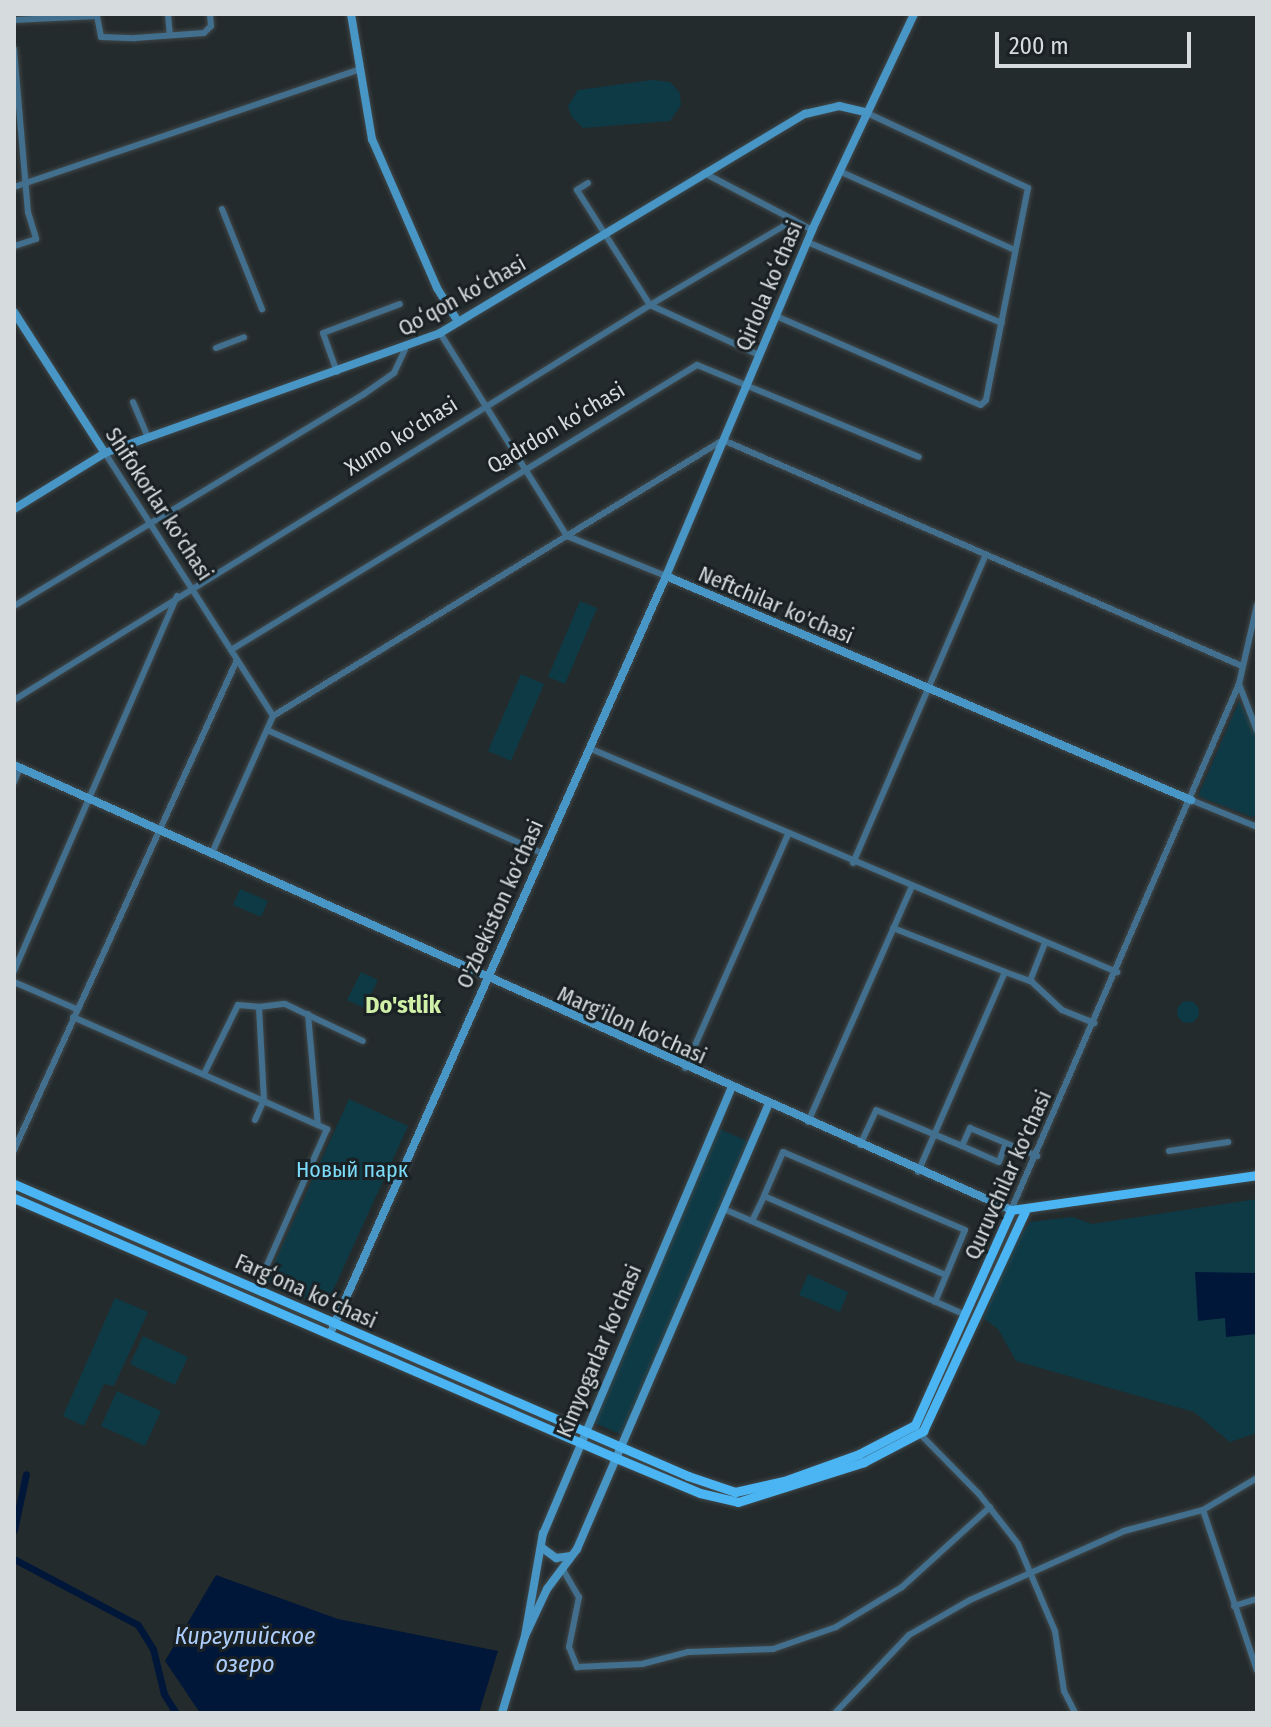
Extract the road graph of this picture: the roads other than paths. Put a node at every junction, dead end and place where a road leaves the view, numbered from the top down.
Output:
1 (168, 14) edge
2 (210, 14) edge
3 (351, 14) edge
4 (914, 14) edge
5 (97, 15) edge
6 (14, 20) edge
7 (170, 35) junction
8 (14, 49) edge
9 (357, 70) junction
10 (865, 112) junction
11 (839, 171) junction
12 (704, 173) junction
13 (25, 182) junction
14 (588, 183) dead end
15 (14, 187) edge
16 (222, 209) dead end
17 (794, 220) junction
18 (812, 230) junction
19 (605, 236) junction
20 (807, 242) junction
21 (14, 246) edge
22 (1015, 250) junction
23 (400, 304) dead end
24 (650, 305) junction
25 (262, 309) dead end
26 (14, 312) edge
27 (776, 316) junction
28 (458, 322) junction
29 (1002, 323) junction
30 (440, 333) junction
31 (244, 337) dead end
32 (216, 348) dead end
33 (405, 349) junction
34 (759, 355) junction
35 (337, 372) junction
36 (746, 386) junction
37 (133, 402) dead end
38 (486, 405) junction
39 (148, 438) junction
40 (723, 440) junction
41 (105, 453) junction
42 (919, 457) dead end
43 (525, 467) junction
44 (14, 509) edge
45 (150, 523) junction
46 (567, 536) junction
47 (986, 554) junction
48 (666, 576) junction
49 (191, 587) junction
50 (177, 596) junction
51 (1257, 605) edge
52 (14, 606) edge
53 (231, 650) junction
54 (237, 660) junction
55 (1242, 666) junction
56 (1239, 684) junction
57 (928, 689) junction
58 (14, 700) edge
59 (273, 716) junction
60 (267, 730) junction
61 (1257, 731) edge
62 (589, 748) junction
63 (17, 766) edge
64 (14, 782) edge
65 (89, 798) junction
66 (1191, 800) junction
67 (1257, 827) edge
68 (160, 830) junction
69 (788, 834) junction
70 (212, 853) junction
71 (542, 853) junction
72 (853, 863) junction
73 (911, 888) junction
74 (893, 928) junction
75 (1045, 943) junction
76 (14, 971) edge
77 (1005, 972) junction
78 (1117, 972) junction
79 (486, 980) junction
80 (1030, 981) junction
81 (14, 982) edge
82 (259, 1007) junction
83 (76, 1009) junction
84 (308, 1014) junction
85 (73, 1017) junction
86 (1094, 1023) junction
87 (363, 1041) dead end
88 (685, 1068) junction
89 (204, 1074) junction
90 (731, 1089) junction
91 (264, 1100) junction
92 (768, 1105) junction
93 (255, 1120) dead end
94 (808, 1122) junction
95 (318, 1125) junction
96 (18, 1132) edge
97 (934, 1134) junction
98 (1228, 1142) dead end
99 (1006, 1143) junction
100 (859, 1146) junction
101 (962, 1146) junction
102 (14, 1150) edge
103 (1169, 1151) dead end
104 (1037, 1156) junction
105 (918, 1172) junction
106 (1257, 1175) edge
107 (14, 1184) edge
108 (764, 1196) junction
109 (14, 1198) edge
110 (724, 1209) junction
111 (1011, 1210) junction
112 (1025, 1211) junction
113 (752, 1221) junction
114 (946, 1275) junction
115 (257, 1288) junction
116 (935, 1302) junction
117 (966, 1315) junction
118 (335, 1323) junction
119 (330, 1334) junction
120 (920, 1434) junction
121 (581, 1436) junction
122 (620, 1447) junction
123 (616, 1458) junction
124 (1257, 1478) edge
125 (990, 1507) junction
126 (1203, 1510) junction
127 (540, 1547) junction
128 (573, 1555) junction
129 (562, 1568) junction
130 (1030, 1572) junction
131 (1257, 1599) edge
132 (1234, 1606) junction
133 (525, 1636) junction
134 (1257, 1670) edge
135 (502, 1713) edge
136 (835, 1713) edge
137 (1075, 1713) edge

1 - 7 street
2 - 7 street
3 - 9 street
4 - 10 street, Qirlola koʻchasi
5 - 6 street
5 - 7 street
8 - 13 street
9 - 13 street
9 - 28 street
10 - 11 street, Qirlola koʻchasi
10 - 12 street, Qoʻqon koʻchasi
10 - 22 street
11 - 18 street, Qirlola koʻchasi
11 - 22 street
12 - 17 street
12 - 19 street, Qoʻqon koʻchasi
13 - 15 street
13 - 21 street
14 - 19 street
16 - 25 street
17 - 18 street
17 - 24 street, Xumo ko'chasi
18 - 20 street, Qirlola koʻchasi
19 - 24 street
19 - 28 street, Qoʻqon koʻchasi
20 - 27 street, Qirlola koʻchasi
20 - 29 street
22 - 29 street
23 - 35 street
24 - 34 street
24 - 38 street, Xumo ko'chasi
26 - 41 street, Shifokorlar ko'chasi
27 - 29 street
27 - 34 street, Qirlola koʻchasi
28 - 30 street, Qoʻqon koʻchasi
30 - 33 street, Qoʻqon koʻchasi
30 - 38 street
31 - 32 street
33 - 35 street, Qoʻqon koʻchasi
33 - 45 street
34 - 36 street, Qirlola koʻchasi
35 - 39 street, Qoʻqon koʻchasi
36 - 40 street, Qirlola koʻchasi
36 - 42 street, Qadrdon koʻchasi
36 - 43 street, Qadrdon koʻchasi
37 - 39 street
38 - 43 street
38 - 49 street, Xumo ko'chasi
39 - 41 street, Qoʻqon koʻchasi
40 - 46 street
40 - 47 street
40 - 48 street, Qirlola koʻchasi
41 - 44 street, Qoʻqon koʻchasi
41 - 45 street, Shifokorlar ko'chasi
43 - 46 street
43 - 53 street, Qadrdon koʻchasi
45 - 49 street, Shifokorlar ko'chasi
45 - 52 street
46 - 48 street, Neftchilar ko'chasi
46 - 59 street
47 - 55 street
47 - 57 street
48 - 57 street, Neftchilar ko'chasi
48 - 62 street, O'zbekiston ko'chasi
49 - 50 street, Xumo ko'chasi
49 - 53 street, Shifokorlar ko'chasi
50 - 58 street, Xumo ko'chasi
50 - 65 street
51 - 55 street, Quruvchilar ko'chasi
53 - 54 street, Shifokorlar ko'chasi
54 - 59 street, Shifokorlar ko'chasi
54 - 68 street
55 - 56 street, Quruvchilar ko'chasi
56 - 61 street
56 - 66 street, Quruvchilar ko'chasi
57 - 66 street, Neftchilar ko'chasi
57 - 72 street
59 - 60 street
60 - 70 street
60 - 71 street
62 - 69 street
62 - 71 street, O'zbekiston ko'chasi
63 - 64 street
63 - 65 street, Marg'ilon ko'chasi
65 - 68 street, Marg'ilon ko'chasi
65 - 76 street
66 - 67 street
66 - 78 street, Quruvchilar ko'chasi
68 - 70 street, Marg'ilon ko'chasi
68 - 83 street
69 - 72 street
69 - 88 street
70 - 79 street, Marg'ilon ko'chasi
71 - 79 street, O'zbekiston ko'chasi
72 - 73 street
73 - 74 street
73 - 75 street
74 - 77 street
74 - 94 street
75 - 78 street
75 - 80 street
77 - 80 street
77 - 97 street
78 - 86 street, Quruvchilar ko'chasi
79 - 88 street, Marg'ilon ko'chasi
79 - 118 street, O'zbekiston ko'chasi
80 - 86 street
81 - 83 street
82 - 84 street
82 - 89 street
82 - 91 street
83 - 85 street
84 - 87 street
84 - 95 street
85 - 89 street
85 - 96 street
86 - 104 street, Quruvchilar ko'chasi
88 - 90 street, Marg'ilon ko'chasi
89 - 91 street
90 - 92 street, Marg'ilon ko'chasi
90 - 121 street, Kimyogarlar ko'chasi
91 - 93 street
91 - 95 street
92 - 94 street, Marg'ilon ko'chasi
92 - 110 street, Kimyogarlar ko'chasi
94 - 100 street, Marg'ilon ko'chasi
95 - 115 street
96 - 102 street
97 - 100 street
97 - 101 street
97 - 105 street
98 - 103 street
99 - 101 street
99 - 101 street
99 - 104 street
100 - 105 street, Marg'ilon ko'chasi
104 - 111 street, Quruvchilar ko'chasi
105 - 111 street, Marg'ilon ko'chasi
106 - 112 main road, Marg'ilon ko'chasi
107 - 115 main road, Fargʻona koʻchasi
108 - 113 street
108 - 114 street
108 - 114 street
109 - 119 main road, Fargʻona koʻchasi
110 - 113 street
110 - 122 street, Kimyogarlar ko'chasi
111 - 112 main road, Marg'ilon ko'chasi
111 - 117 main road, Quruvchilar ko'chasi
112 - 120 main road, Quruvchilar ko'chasi
113 - 116 street
114 - 116 street
115 - 118 main road, Fargʻona koʻchasi
116 - 117 street
117 - 122 main road, Quruvchilar ko'chasi
118 - 119 street, O'zbekiston ko'chasi
118 - 121 main road, Fargʻona koʻchasi
119 - 121 main road, Fargʻona koʻchasi
120 - 123 main road
120 - 125 street
121 - 122 main road, Quruvchilar ko'chasi
121 - 123 main road
121 - 127 street, Kimyogarlar ko'chasi
122 - 123 street, Kimyogarlar ko'chasi
123 - 128 street, Kimyogarlar ko'chasi
124 - 126 street
125 - 129 street
125 - 130 street
126 - 130 street
126 - 132 street
127 - 128 street
127 - 133 street, Kimyogarlar ko'chasi
128 - 129 street, Kimyogarlar ko'chasi
129 - 133 street, Kimyogarlar ko'chasi
130 - 136 street
130 - 137 street
131 - 132 street
132 - 134 street
133 - 135 street, Kimyogarlar ko'chasi

